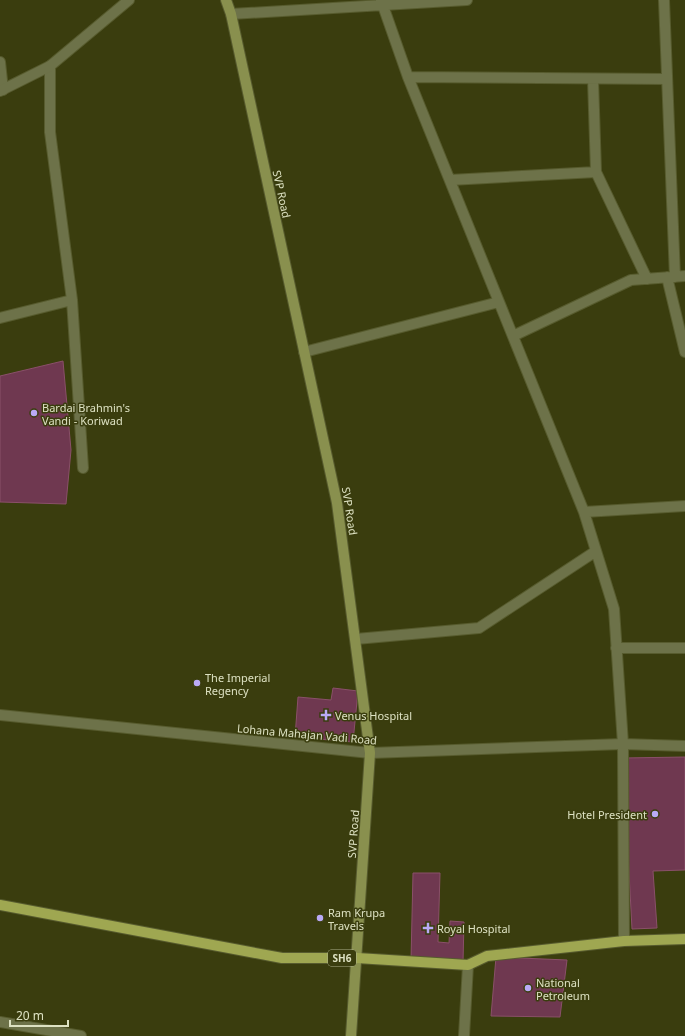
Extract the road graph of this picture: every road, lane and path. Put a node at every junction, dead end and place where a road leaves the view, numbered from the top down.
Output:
1 (129, 0) edge
2 (226, 0) edge
3 (467, 0) edge
4 (664, 0) edge
5 (449, 1) edge
6 (382, 3) edge
7 (231, 14) junction
8 (0, 62) edge
9 (50, 66) junction
10 (408, 77) junction
11 (593, 79) junction
12 (666, 79) junction
13 (1, 91) edge
14 (596, 172) junction
15 (450, 180) junction
16 (675, 277) edge
17 (647, 279) junction
18 (72, 300) junction
19 (499, 302) junction
20 (0, 318) edge
21 (513, 336) junction
22 (304, 352) junction
23 (685, 352) edge
24 (83, 468) dead end
25 (685, 506) edge
26 (584, 512) junction
27 (596, 551) junction
28 (356, 639) junction
29 (616, 648) junction
30 (685, 648) edge
31 (0, 715) edge
32 (623, 744) junction
33 (685, 746) edge
34 (370, 753) junction
35 (0, 905) edge
36 (685, 939) edge
37 (624, 941) junction
38 (357, 958) junction
39 (468, 965) junction
40 (0, 1022) edge
41 (81, 1036) edge
42 (351, 1036) edge
43 (464, 1036) edge

1 - 9 street
2 - 7 main road, SVP Road
3 - 5 street
4 - 12 street
5 - 6 street
6 - 7 street
6 - 10 street
7 - 22 main road, SVP Road
8 - 13 street
9 - 13 street
9 - 18 street
10 - 11 street
10 - 15 street
11 - 12 street
11 - 14 street
12 - 16 street
14 - 15 street
14 - 17 street
15 - 19 street
16 - 17 street
16 - 23 street
17 - 21 street
18 - 20 street
18 - 24 street
19 - 21 street
19 - 22 street
21 - 26 street
22 - 28 main road, SVP Road
25 - 26 street
26 - 27 street
27 - 28 street
27 - 29 street
28 - 34 main road, SVP Road
29 - 30 street
29 - 32 street
31 - 34 street, Lohana Mahajan Vadi Road
32 - 33 street, Lohana Mahajan Vadi Road
32 - 34 street, Lohana Mahajan Vadi Road
32 - 37 street
34 - 38 main road, SVP Road
35 - 38 main road, SH6
36 - 37 main road, SH6
37 - 39 main road, SH6
38 - 39 main road, SH6
38 - 42 main road, SVP Road
39 - 43 street
40 - 41 street

